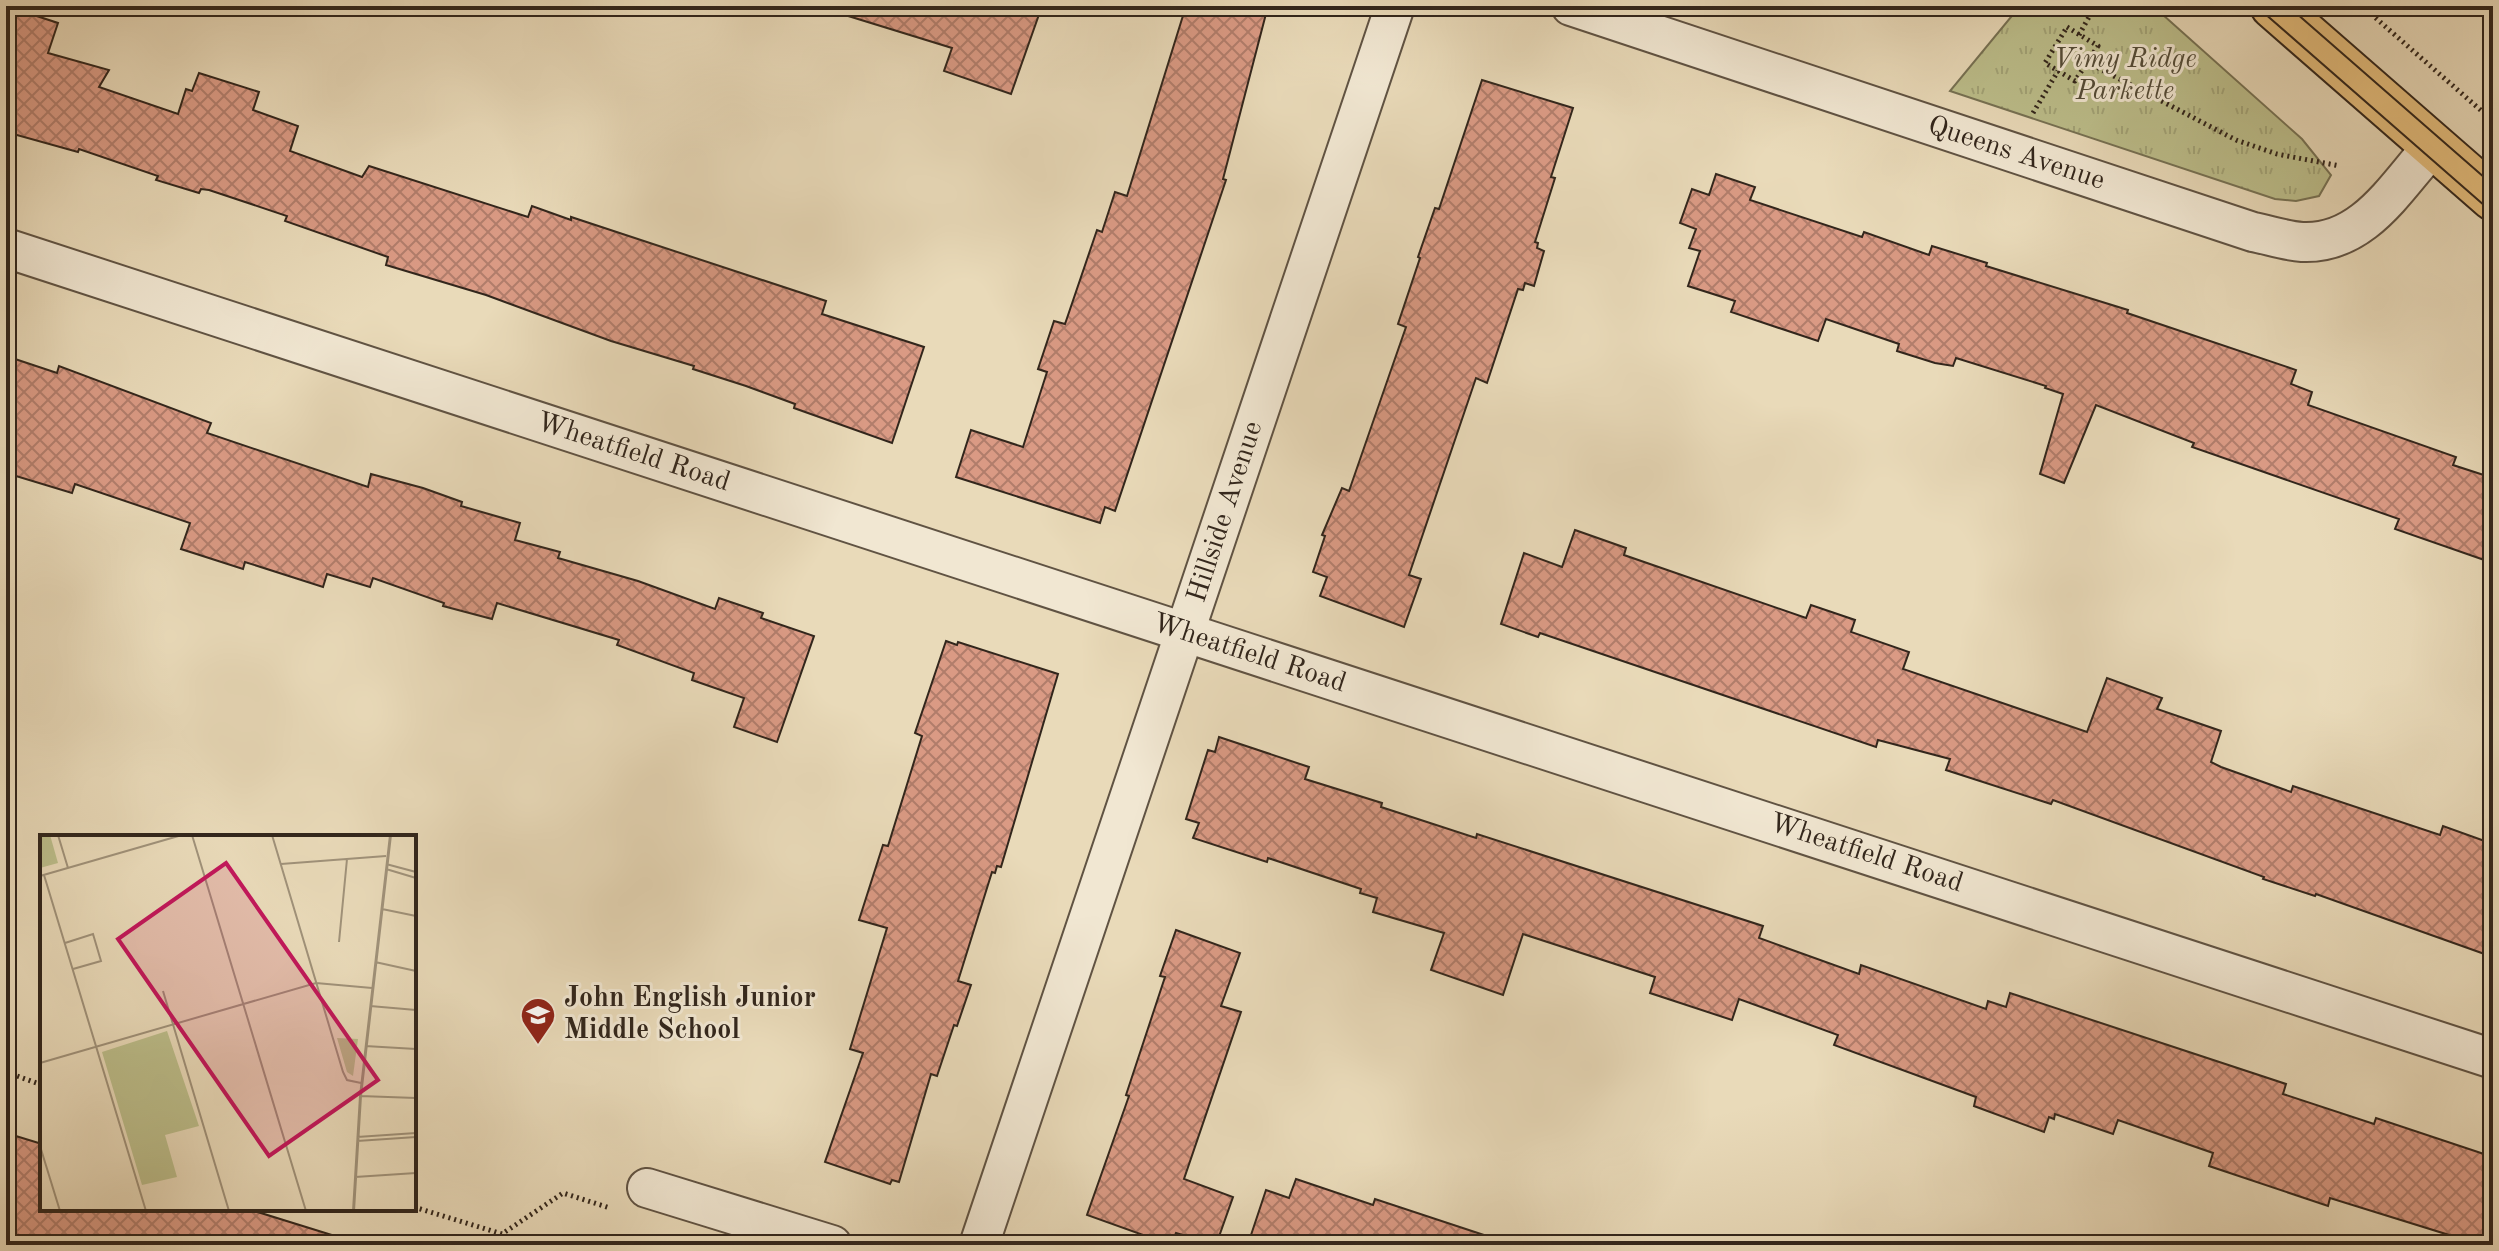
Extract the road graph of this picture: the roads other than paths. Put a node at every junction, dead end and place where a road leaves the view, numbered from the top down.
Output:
1 (1395, 6) edge
2 (1571, 6) edge
3 (2273, 6) edge
4 (2433, 146) junction
5 (2493, 198) edge
6 (6, 248) edge
7 (1187, 633) junction
8 (2493, 1059) edge
9 (647, 1188) road end
10 (832, 1245) edge
11 (979, 1245) edge

1 - 7 street, Hillside Avenue
2 - 4 street, Queens Avenue
3 - 4 main road
4 - 5 main road
6 - 7 street, Wheatfield Road
7 - 8 street, Wheatfield Road
7 - 11 street, Hillside Avenue
9 - 10 street

